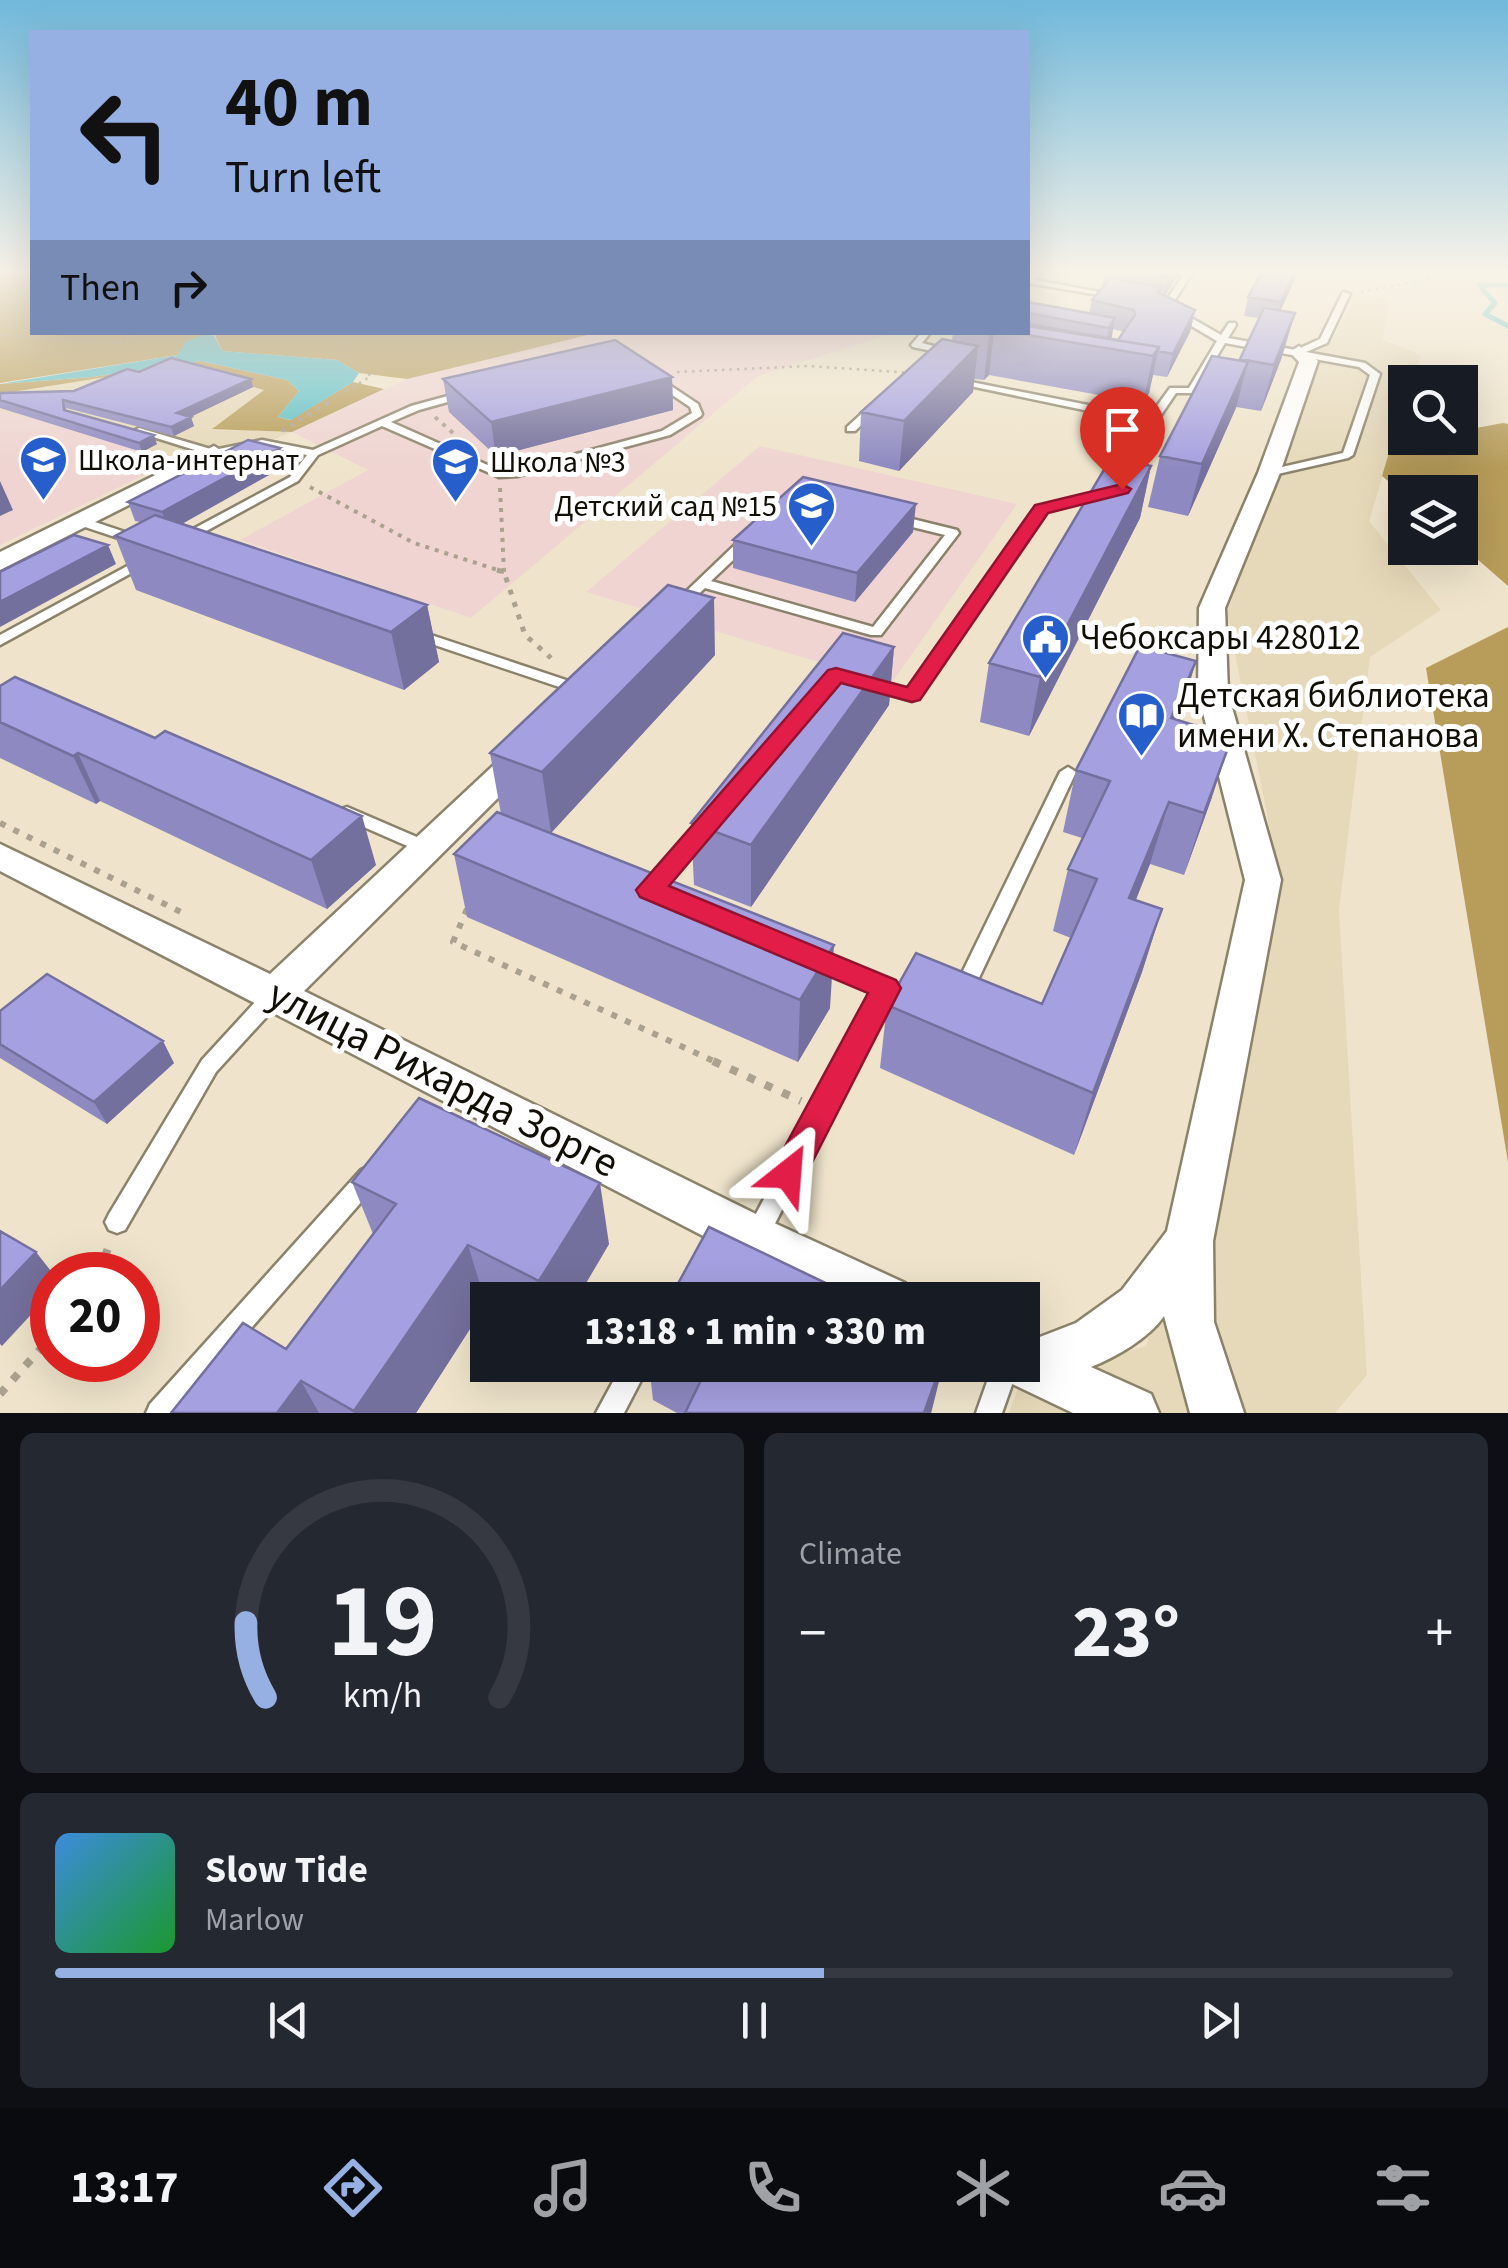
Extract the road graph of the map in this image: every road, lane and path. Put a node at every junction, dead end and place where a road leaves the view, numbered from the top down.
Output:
1 (0, 336) edge
2 (135, 336) edge
3 (341, 336) edge
4 (923, 336) edge
5 (1215, 336) edge
6 (1225, 336) edge
7 (1326, 336) edge
8 (1222, 340) junction
9 (942, 350) junction
10 (1300, 352) junction
11 (961, 353) edge
12 (644, 371) joint
13 (912, 373) joint
14 (950, 380) edge
15 (1153, 386) edge
16 (1172, 390) junction
17 (474, 392) edge
18 (888, 396) edge
19 (415, 408) junction
20 (451, 410) edge
21 (1152, 421) junction
22 (382, 422) junction
23 (126, 428) edge
24 (851, 429) dead end
25 (262, 443) junction
26 (214, 453) junction
27 (314, 453) junction
28 (499, 474) junction
29 (1269, 474) junction
30 (294, 479) junction
31 (883, 516) edge
32 (80, 521) junction
33 (755, 532) edge
34 (180, 541) edge
35 (147, 544) edge
36 (164, 550) edge
37 (0, 562) edge
38 (504, 572) junction
39 (702, 583) junction
40 (664, 620) edge
41 (404, 630) edge
42 (0, 640) edge
43 (613, 668) edge
44 (855, 680) edge
45 (588, 692) junction
46 (1068, 772) dead end
47 (326, 804) edge
48 (712, 818) edge
49 (0, 823) edge
50 (427, 848) junction
51 (0, 856) edge
52 (650, 890) edge
53 (468, 906) dead end
54 (194, 919) dead end
55 (795, 950) edge
56 (886, 988) junction
57 (276, 994) junction
58 (822, 1110) junction
59 (388, 1155) edge
60 (117, 1222) joint
61 (726, 1230) junction
62 (1190, 1242) junction
63 (107, 1252) edge
64 (846, 1282) edge
65 (1040, 1358) edge
66 (30, 1361) edge
67 (1040, 1374) edge
68 (627, 1382) edge
69 (1009, 1382) edge
70 (0, 1394) edge
71 (159, 1413) edge
72 (610, 1413) edge
73 (989, 1413) edge
74 (1132, 1413) edge
75 (1218, 1413) edge

1 - 2 path
3 - 25 path
4 - 9 lane
5 - 8 lane
6 - 8 lane
7 - 10 lane
8 - 10 lane
8 - 16 lane
9 - 11 lane
9 - 13 lane
10 - 29 street
10 - 29 lane
12 - 13 path
12 - 28 lane
14 - 21 lane
15 - 16 lane
16 - 21 lane
17 - 19 lane
18 - 24 lane
19 - 20 path
19 - 22 lane
21 - 44 lane
22 - 27 lane
22 - 28 lane
23 - 26 lane
25 - 26 lane
25 - 27 lane
26 - 32 street
27 - 30 lane
28 - 38 path
29 - 62 street
30 - 34 lane
30 - 38 path
31 - 39 lane
32 - 35 lane
32 - 37 street
33 - 39 lane
36 - 42 lane
38 - 45 path
39 - 40 lane
41 - 45 lane
43 - 45 street
45 - 50 street
46 - 56 lane
47 - 50 lane
48 - 52 lane
49 - 54 path
50 - 57 street
51 - 57 street, улица Рихарда Зорге
53 - 58 path
55 - 56 lane
56 - 58 lane
57 - 60 lane
57 - 61 street, улица Рихарда Зорге
58 - 61 lane
59 - 71 lane
60 - 63 path
61 - 64 street, улица Рихарда Зорге
62 - 65 street
62 - 75 street
66 - 70 path
67 - 74 street
68 - 72 lane
69 - 73 lane

